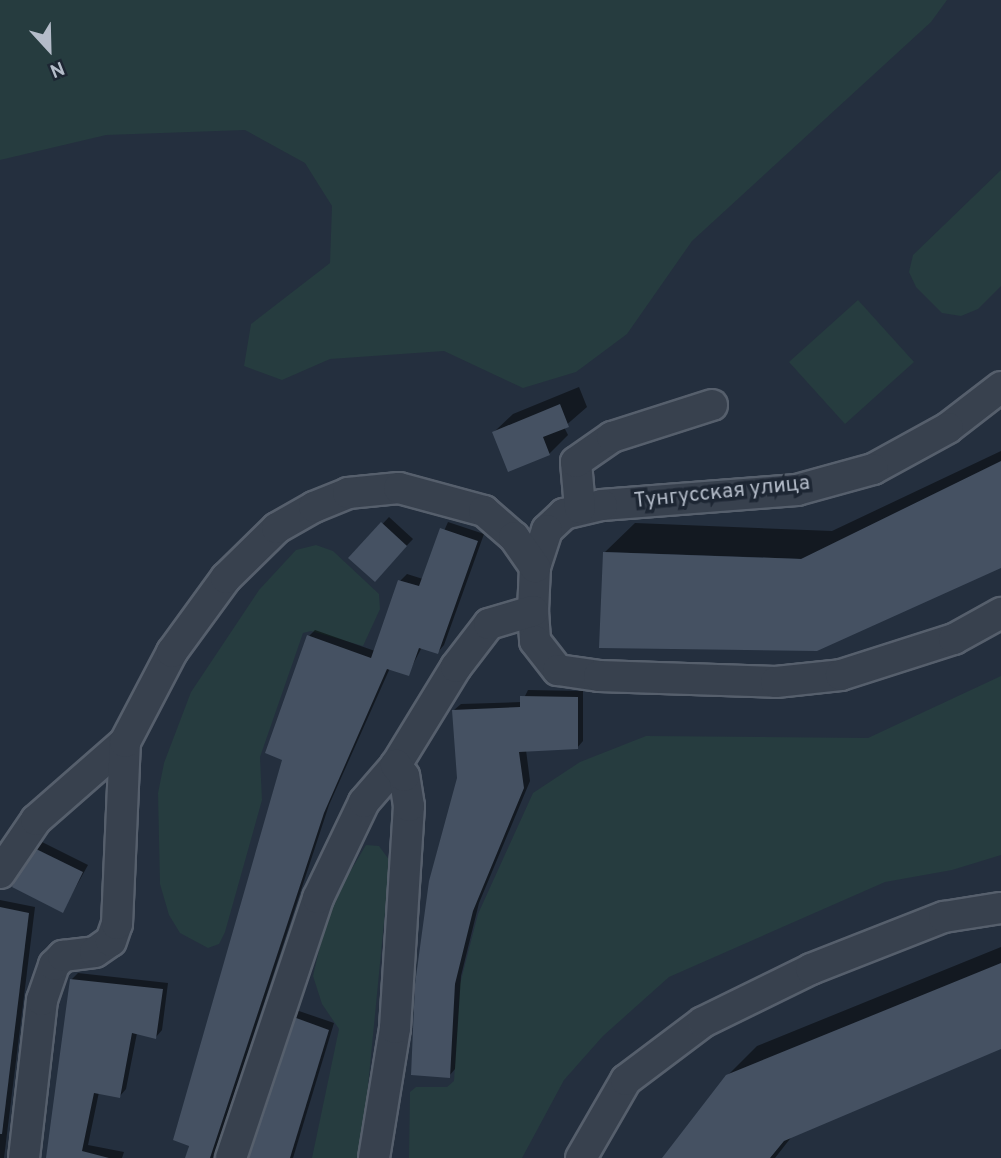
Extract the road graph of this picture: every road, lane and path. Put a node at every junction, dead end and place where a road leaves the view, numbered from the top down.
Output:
1 (1001, 387) edge
2 (712, 405) dead end
3 (580, 508) junction
4 (535, 567) junction
5 (533, 611) junction
6 (1001, 613) edge
7 (125, 742) junction
8 (396, 765) junction
9 (0, 873) edge
10 (1001, 908) edge
11 (24, 1158) edge
12 (231, 1158) edge
13 (374, 1158) edge
14 (581, 1158) edge

1 - 3 lane, Тунгусская улица
2 - 3 lane
3 - 4 lane, Тунгусская улица
4 - 5 lane, Тунгусская улица
4 - 7 lane
5 - 6 lane, Тунгусская улица
5 - 8 lane
7 - 9 lane
7 - 11 lane
8 - 12 lane
8 - 13 lane
10 - 14 lane

